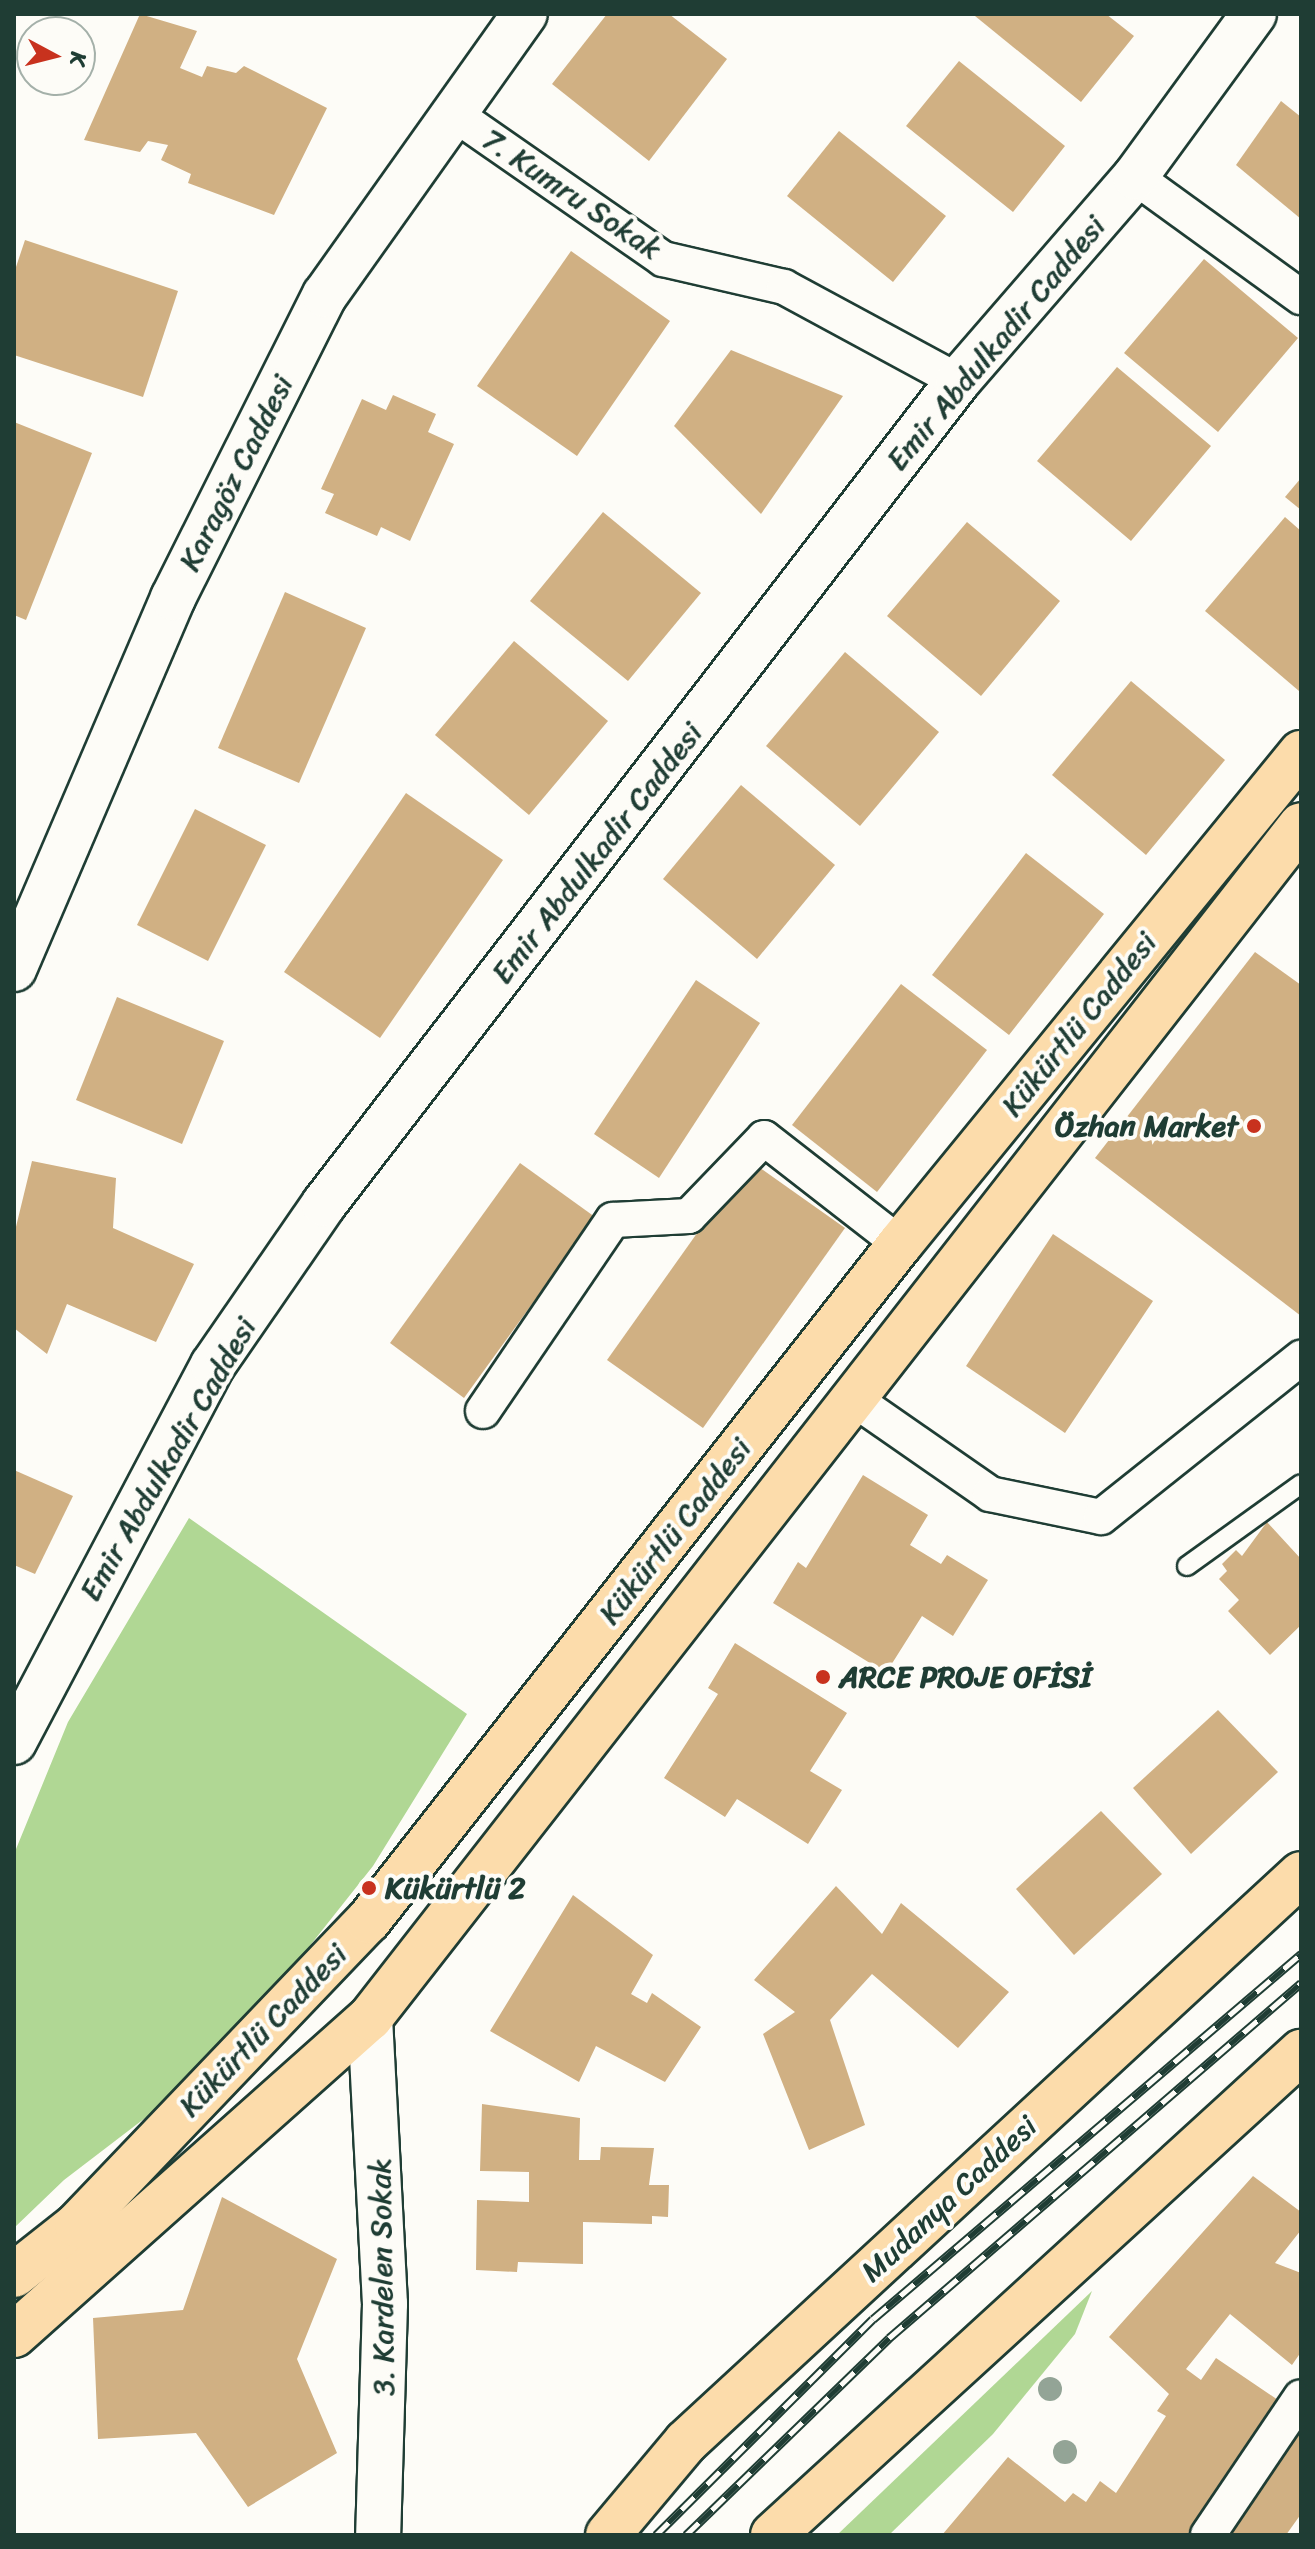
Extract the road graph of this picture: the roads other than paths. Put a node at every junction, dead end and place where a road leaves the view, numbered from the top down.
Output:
1 (525, 14) edge
2 (1254, 14) edge
3 (453, 113) junction
4 (1135, 177) junction
5 (1301, 297) edge
6 (958, 381) junction
7 (1301, 753) edge
8 (1301, 825) edge
9 (14, 969) edge
10 (900, 1244) junction
11 (1301, 1358) edge
12 (852, 1398) junction
13 (483, 1411) dead end
14 (1301, 1484) edge
15 (1187, 1566) dead end
16 (14, 1742) edge
17 (1301, 1874) edge
18 (370, 2018) junction
19 (1301, 2052) edge
20 (77, 2225) junction
21 (14, 2253) edge
22 (14, 2275) edge
23 (14, 2335) edge
24 (1301, 2397) edge
25 (378, 2535) edge
26 (608, 2535) edge
27 (773, 2535) edge
28 (1208, 2535) edge

1 - 3 street, Karagöz Caddesi
2 - 4 street, Emir Abdulkadir Caddesi
3 - 6 street, 7. Kumru Sokak
3 - 9 street, Karagöz Caddesi
4 - 5 street
4 - 6 street, Emir Abdulkadir Caddesi
6 - 16 street, Emir Abdulkadir Caddesi
7 - 10 main road, Kükürtlü Caddesi
8 - 12 main road, Kükürtlü Caddesi
10 - 13 street
10 - 20 main road, Kükürtlü Caddesi
11 - 12 street
12 - 18 main road, Kükürtlü Caddesi
14 - 15 lane
17 - 26 main road, Mudanya Caddesi
18 - 23 main road, Kükürtlü Caddesi
18 - 25 street, 3. Kardelen Sokak
19 - 27 main road
20 - 21 street
20 - 22 main road, Kükürtlü Caddesi
24 - 28 street

